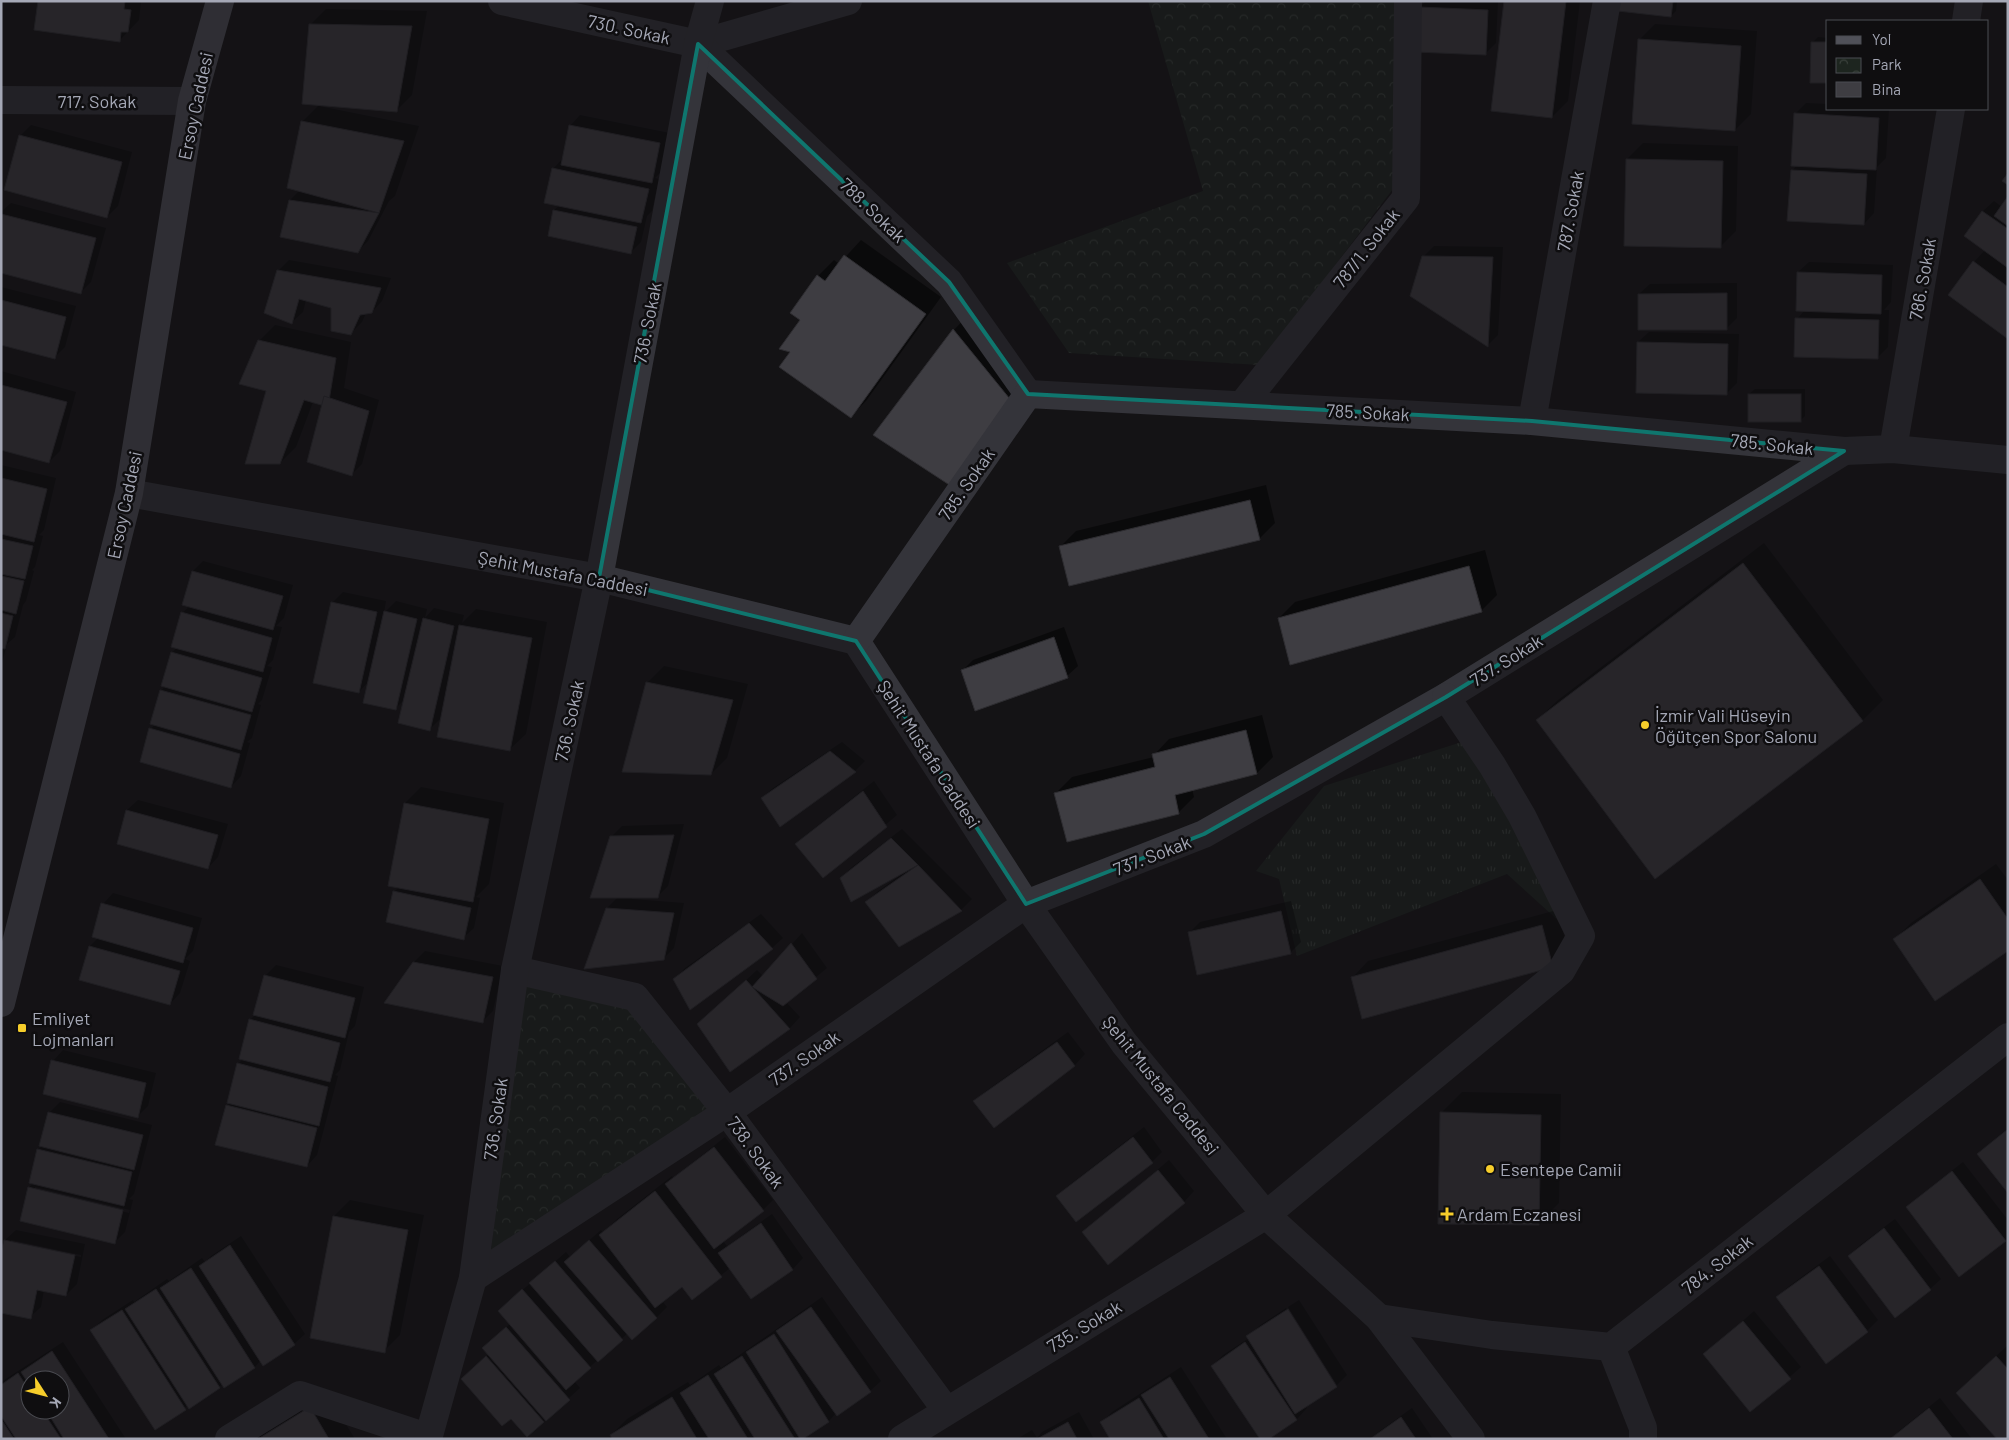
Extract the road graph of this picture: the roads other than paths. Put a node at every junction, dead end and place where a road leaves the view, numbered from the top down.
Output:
1 (220, 1) edge
2 (502, 1) edge
3 (710, 1) edge
4 (848, 1) edge
5 (1408, 1) edge
6 (1607, 1) edge
7 (1969, 1) edge
8 (1966, 20) edge
9 (698, 44) junction
10 (1, 100) edge
11 (192, 101) junction
12 (1951, 110) edge
13 (1028, 394) junction
14 (1242, 405) junction
15 (1532, 421) junction
16 (1893, 449) junction
17 (1844, 452) junction
18 (2008, 460) edge
19 (129, 493) junction
20 (599, 578) junction
21 (856, 641) junction
22 (1446, 697) junction
23 (1026, 904) junction
24 (515, 970) junction
25 (1, 1003) edge
26 (2008, 1037) edge
27 (727, 1112) junction
28 (1266, 1215) junction
29 (473, 1278) junction
30 (1379, 1318) junction
31 (1611, 1347) junction
32 (946, 1410) junction
33 (428, 1438) edge
34 (229, 1439) edge
35 (902, 1439) edge
36 (1471, 1439) edge
37 (1643, 1439) edge

1 - 11 main road, Ersoy Caddesi
2 - 9 street, 730. Sokak
3 - 9 street, 736. Sokak
4 - 9 street
5 - 14 street, 787/1. Sokak
6 - 15 street, 787. Sokak
7 - 8 street
9 - 13 street, 788. Sokak
9 - 20 street, 736. Sokak
10 - 11 street, 717. Sokak
11 - 19 main road, Ersoy Caddesi
12 - 16 street, 786. Sokak
13 - 14 street, 785. Sokak
13 - 21 street, 785. Sokak
14 - 15 street, 785. Sokak
15 - 17 street, 785. Sokak
16 - 17 street, 785. Sokak
16 - 18 street, 785. Sokak
17 - 22 street, 737. Sokak
19 - 20 street, Şehit Mustafa Caddesi
19 - 25 main road, Ersoy Caddesi
20 - 21 street, Şehit Mustafa Caddesi
20 - 24 street, 736. Sokak
21 - 23 street, Şehit Mustafa Caddesi
22 - 23 street, 737. Sokak
22 - 28 street, 735. Sokak
23 - 27 street, 737. Sokak
23 - 28 street, Şehit Mustafa Caddesi
24 - 27 street, 738. Sokak
24 - 29 street, 736. Sokak
26 - 31 street, 784. Sokak
27 - 29 street, 737. Sokak
27 - 32 street, 738. Sokak
28 - 30 street, Şehit Mustafa Caddesi
28 - 32 street, 735. Sokak
29 - 33 street, 736. Sokak
30 - 31 street
30 - 36 street, Şehit Mustafa Caddesi
31 - 37 street
32 - 35 street, 735. Sokak
33 - 34 street

